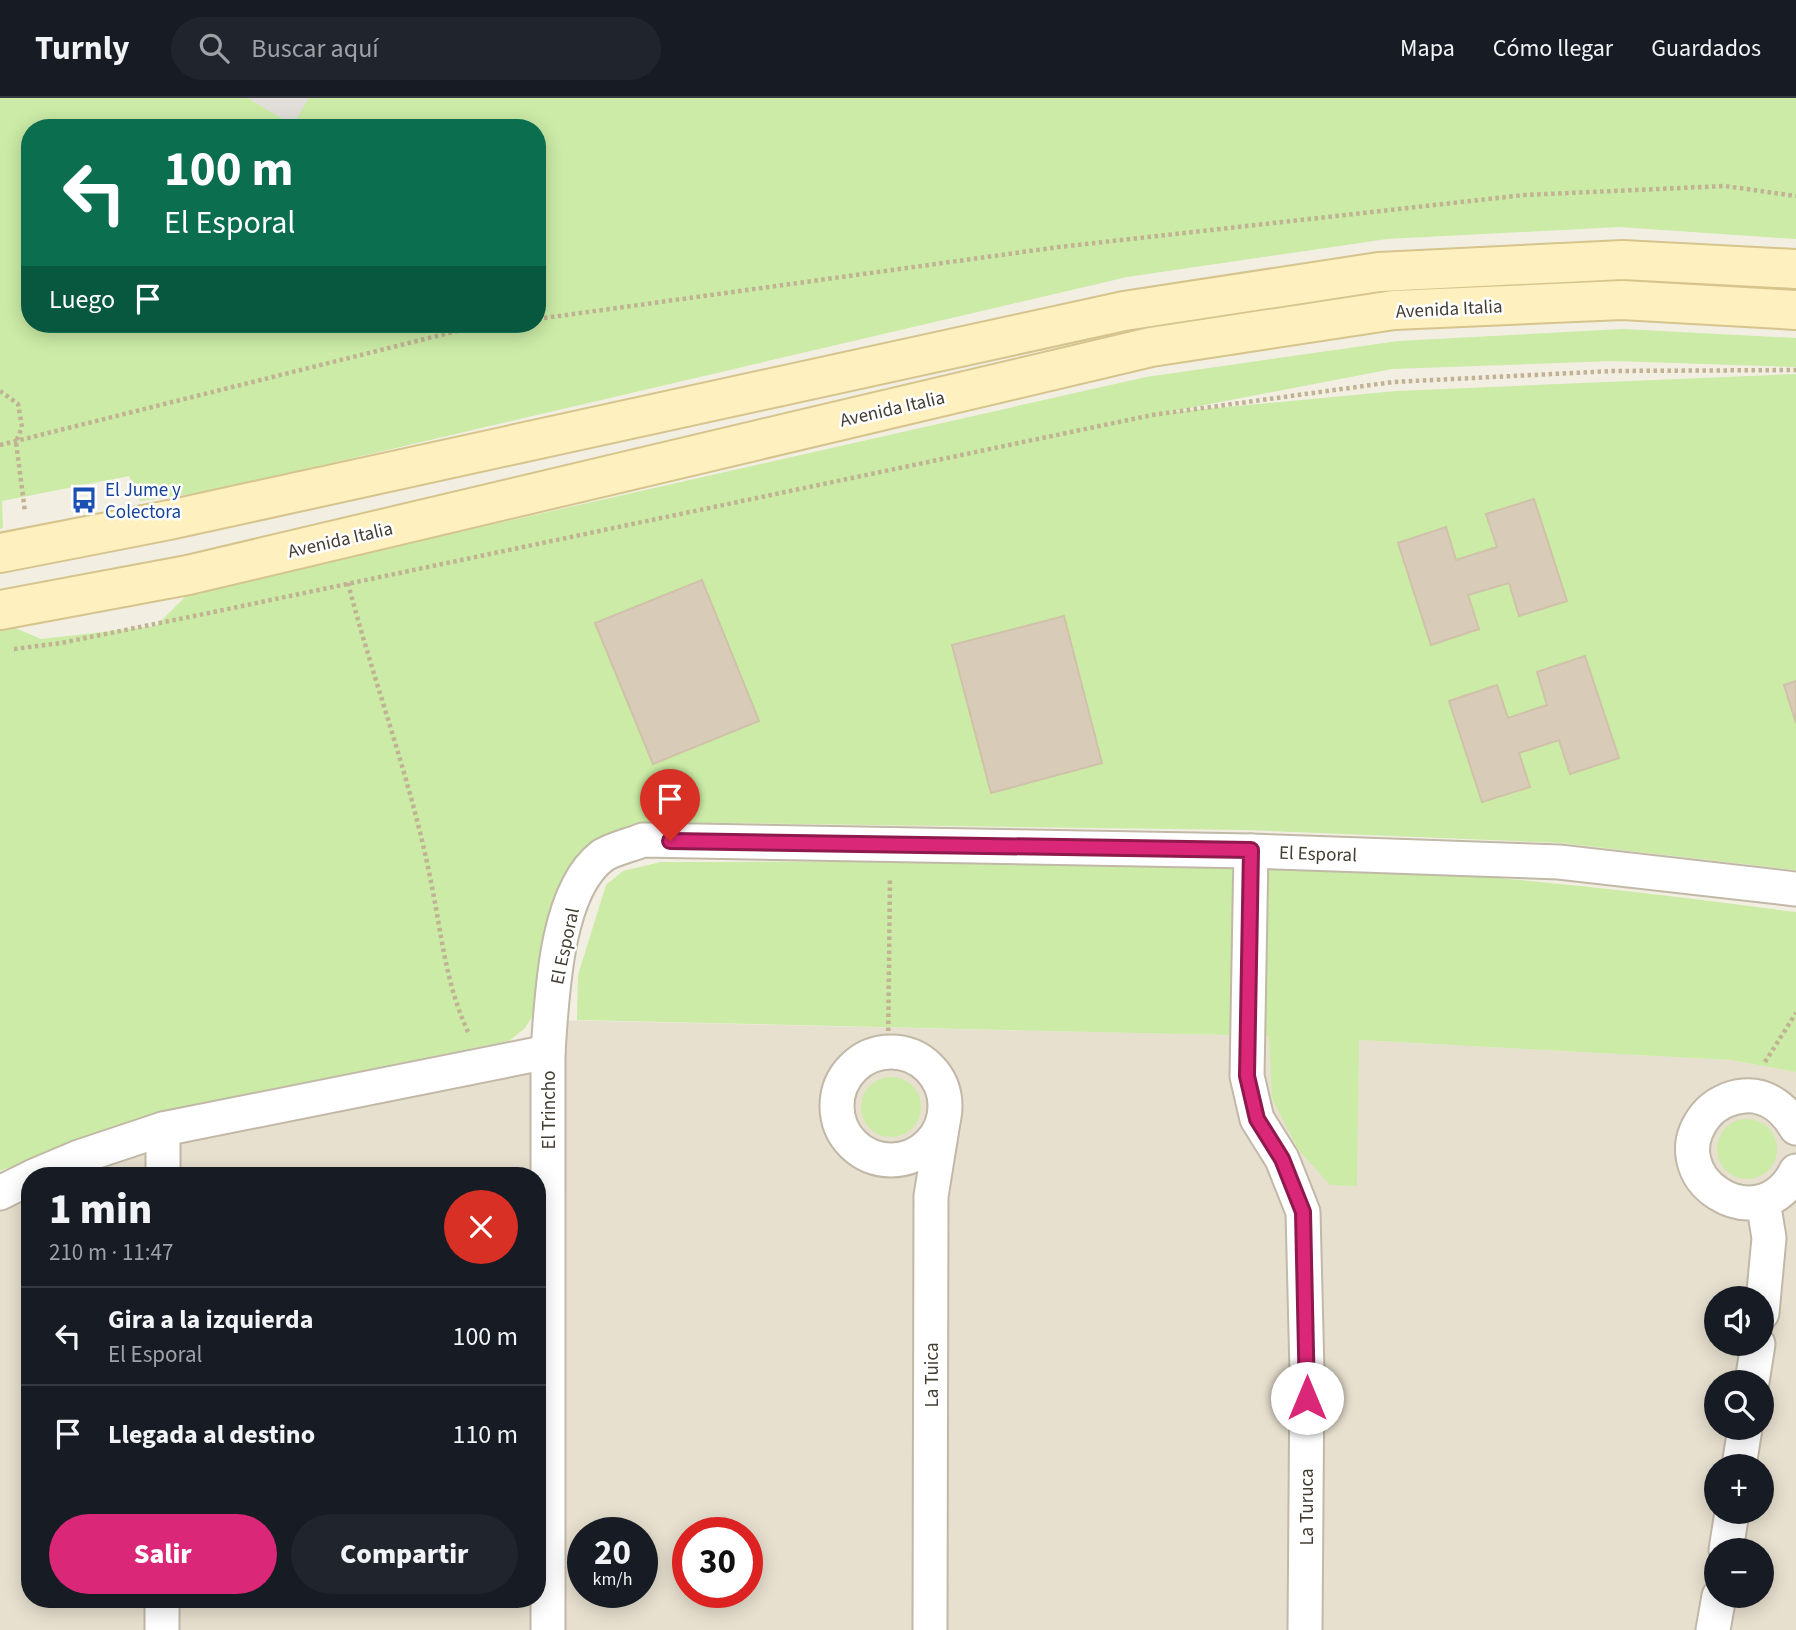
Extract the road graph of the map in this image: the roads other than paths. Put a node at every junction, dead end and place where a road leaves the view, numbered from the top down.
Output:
1 (1796, 269) edge
2 (1796, 310) edge
3 (16, 550) edge
4 (0, 610) edge
5 (1251, 850) junction
6 (1796, 889) edge
7 (548, 1052) junction
8 (943, 1122) junction
9 (1796, 1128) edge
10 (163, 1129) junction
11 (889, 1160) junction
12 (56, 1167) edge
13 (163, 1167) edge
14 (1796, 1171) edge
15 (21, 1183) edge
16 (0, 1194) edge
17 (931, 1196) junction
18 (1763, 1201) junction
19 (1765, 1286) edge
20 (162, 1608) edge
21 (1717, 1608) edge
22 (162, 1630) edge
23 (548, 1630) edge
24 (930, 1630) edge
25 (1305, 1630) edge
26 (1713, 1630) edge

1 - 3 main road, Avenida Italia
2 - 4 main road, Avenida Italia
5 - 6 street, El Esporal
5 - 7 street, El Esporal
5 - 25 street, La Turuca
7 - 10 street
7 - 23 street, El Trincho
8 - 11 street
8 - 11 street, La Tuica
8 - 17 street, La Tuica
9 - 18 street
10 - 12 street
10 - 13 street
11 - 17 street
14 - 18 street
15 - 16 street
17 - 24 street, La Tuica
18 - 19 street
20 - 22 street
21 - 26 street

